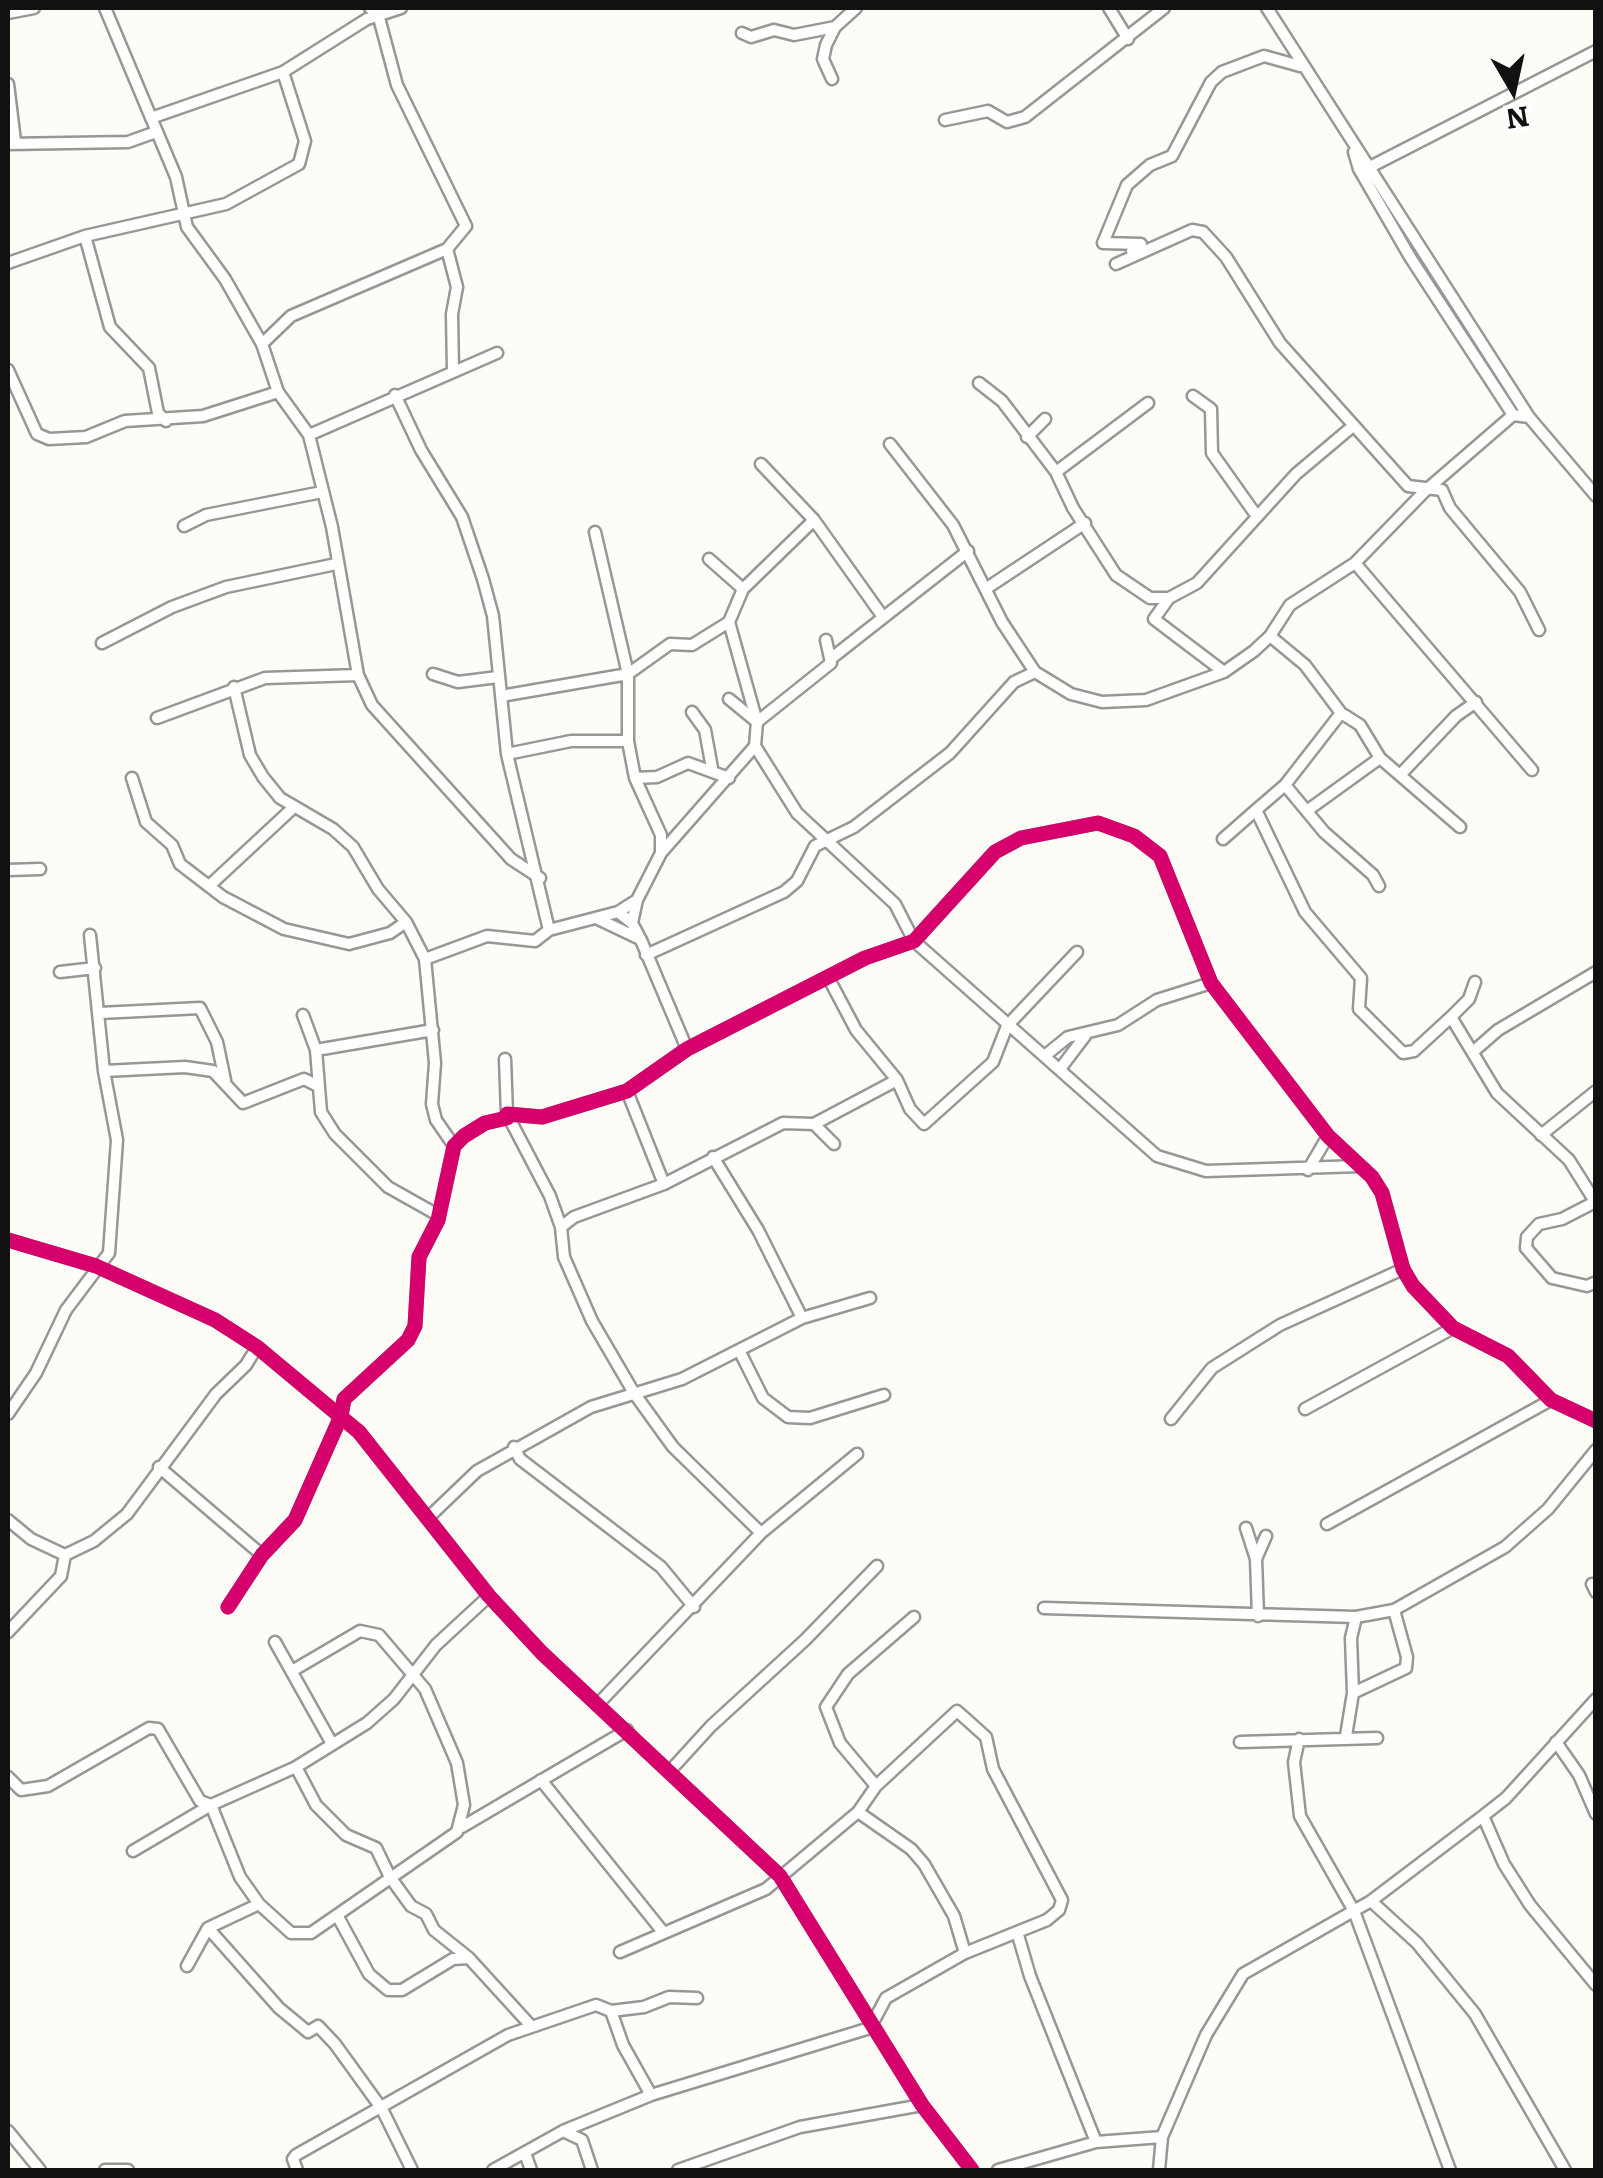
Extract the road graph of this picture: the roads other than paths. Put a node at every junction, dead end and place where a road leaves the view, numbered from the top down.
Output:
1 (34, 8) edge
2 (402, 8) edge
3 (855, 8) edge
4 (1109, 8) edge
5 (1164, 8) edge
6 (1267, 8) edge
7 (110, 9) edge
8 (374, 11) edge
9 (8, 13) edge
10 (835, 26) junction
11 (820, 28) junction
12 (742, 32) dead end
13 (1128, 39) junction
14 (826, 44) junction
15 (1596, 51) edge
16 (1301, 66) junction
17 (282, 72) junction
18 (832, 78) dead end
19 (8, 84) edge
20 (151, 118) junction
21 (945, 120) dead end
22 (156, 132) junction
23 (11, 143) edge
24 (1352, 143) junction
25 (1370, 168) junction
26 (184, 216) junction
27 (85, 236) junction
28 (447, 249) junction
29 (8, 263) edge
30 (262, 344) junction
31 (497, 352) dead end
32 (8, 370) edge
33 (453, 372) junction
34 (979, 382) dead end
35 (278, 392) junction
36 (395, 395) junction
37 (1193, 396) dead end
38 (1148, 403) dead end
39 (1513, 416) junction
40 (1529, 417) junction
41 (1045, 419) dead end
42 (166, 421) junction
43 (1353, 426) junction
44 (309, 436) junction
45 (1027, 437) junction
46 (890, 444) dead end
47 (762, 464) dead end
48 (1056, 472) junction
49 (1425, 491) junction
50 (322, 492) junction
51 (1596, 496) edge
52 (1256, 516) junction
53 (814, 520) junction
54 (1085, 523) junction
55 (184, 526) dead end
56 (595, 532) dead end
57 (968, 551) junction
58 (709, 559) dead end
59 (1355, 563) junction
60 (336, 564) junction
61 (987, 588) junction
62 (743, 589) junction
63 (1169, 598) junction
64 (883, 617) junction
65 (729, 622) junction
66 (1539, 630) dead end
67 (1270, 636) junction
68 (826, 640) dead end
69 (102, 643) dead end
70 (833, 657) junction
71 (1035, 672) junction
72 (1224, 672) junction
73 (433, 674) dead end
74 (628, 674) junction
75 (358, 675) junction
76 (498, 677) junction
77 (234, 687) junction
78 (501, 696) junction
79 (729, 699) dead end
80 (1476, 702) junction
81 (692, 712) dead end
82 (1341, 713) junction
83 (157, 718) dead end
84 (757, 722) junction
85 (628, 741) junction
86 (755, 746) junction
87 (507, 754) junction
88 (1380, 758) junction
89 (712, 768) junction
90 (1532, 770) dead end
91 (1400, 775) junction
92 (132, 778) dead end
93 (635, 778) junction
94 (729, 778) junction
95 (1286, 785) junction
96 (294, 807) junction
97 (1256, 810) junction
98 (1308, 810) junction
99 (1460, 827) dead end
100 (661, 835) junction
101 (674, 835) junction
102 (1222, 839) dead end
103 (826, 841) junction
104 (661, 853) junction
105 (40, 869) dead end
106 (8, 870) edge
107 (540, 878) junction
108 (209, 886) junction
109 (1379, 886) dead end
110 (637, 900) junction
111 (618, 912) junction
112 (598, 919) junction
113 (406, 922) junction
114 (632, 923) junction
115 (549, 930) junction
116 (90, 935) dead end
117 (640, 940) junction
118 (914, 941) junction
119 (1078, 952) dead end
120 (646, 955) junction
121 (425, 959) junction
122 (95, 968) junction
123 (60, 972) dead end
124 (1596, 972) edge
125 (828, 977) junction
126 (1475, 982) dead end
127 (1210, 983) junction
128 (100, 1012) junction
129 (303, 1015) dead end
130 (1450, 1016) junction
131 (1007, 1026) junction
132 (432, 1030) junction
133 (1086, 1035) junction
134 (316, 1050) junction
135 (686, 1050) junction
136 (1474, 1050) junction
137 (1046, 1054) junction
138 (505, 1059) dead end
139 (1060, 1069) junction
140 (104, 1071) junction
141 (225, 1080) junction
142 (897, 1080) junction
143 (316, 1085) junction
144 (628, 1091) junction
145 (1596, 1092) edge
146 (507, 1114) junction
147 (814, 1124) junction
148 (1328, 1136) junction
149 (1541, 1136) junction
150 (834, 1144) dead end
151 (454, 1146) junction
152 (713, 1157) junction
153 (1360, 1166) junction
154 (1308, 1170) junction
155 (664, 1184) junction
156 (1595, 1202) edge
157 (436, 1214) junction
158 (561, 1227) junction
159 (8, 1240) edge
160 (96, 1266) junction
161 (1403, 1269) junction
162 (1596, 1282) edge
163 (870, 1298) dead end
164 (802, 1318) junction
165 (1453, 1328) junction
166 (258, 1347) junction
167 (740, 1352) junction
168 (634, 1393) junction
169 (884, 1395) dead end
170 (1551, 1400) junction
171 (1305, 1409) dead end
172 (8, 1414) edge
173 (341, 1416) junction
174 (1172, 1419) dead end
175 (1596, 1422) edge
176 (514, 1447) junction
177 (1596, 1450) edge
178 (857, 1454) dead end
179 (159, 1467) junction
180 (429, 1517) junction
181 (8, 1520) edge
182 (1327, 1524) dead end
183 (1246, 1528) dead end
184 (761, 1533) junction
185 (1266, 1536) dead end
186 (64, 1555) junction
187 (262, 1555) junction
188 (1256, 1559) junction
189 (877, 1566) dead end
190 (488, 1596) junction
191 (694, 1606) junction
192 (228, 1607) dead end
193 (1044, 1608) dead end
194 (1394, 1610) junction
195 (914, 1616) dead end
196 (1258, 1616) junction
197 (1356, 1617) junction
198 (8, 1632) edge
199 (275, 1642) dead end
200 (292, 1670) junction
201 (412, 1671) junction
202 (1353, 1693) junction
203 (1596, 1699) edge
204 (598, 1704) junction
205 (627, 1730) junction
206 (1346, 1736) junction
207 (1377, 1738) dead end
208 (1299, 1739) junction
209 (331, 1742) junction
210 (1240, 1742) dead end
211 (1556, 1742) junction
212 (296, 1767) junction
213 (669, 1772) junction
214 (8, 1777) edge
215 (541, 1780) junction
216 (876, 1786) junction
217 (212, 1805) junction
218 (858, 1812) junction
219 (1596, 1814) edge
220 (1483, 1816) junction
221 (462, 1827) junction
222 (133, 1851) dead end
223 (780, 1876) junction
224 (390, 1878) junction
225 (1371, 1901) junction
226 (259, 1904) junction
227 (1354, 1911) junction
228 (337, 1916) junction
229 (208, 1928) junction
230 (663, 1932) junction
231 (1018, 1935) junction
232 (620, 1952) dead end
233 (966, 1953) junction
234 (469, 1958) junction
235 (186, 1966) dead end
236 (1596, 1986) edge
237 (697, 1998) dead end
238 (611, 2010) junction
239 (873, 2022) junction
240 (532, 2026) junction
241 (651, 2095) junction
242 (922, 2106) junction
243 (382, 2110) junction
244 (8, 2131) edge
245 (563, 2131) junction
246 (1162, 2137) junction
247 (1096, 2142) junction
248 (526, 2153) junction
249 (40, 2170) edge
250 (105, 2170) edge
251 (128, 2170) edge
252 (297, 2170) edge
253 (412, 2170) edge
254 (492, 2170) edge
255 (531, 2170) edge
256 (592, 2170) edge
257 (678, 2170) edge
258 (972, 2170) edge
259 (998, 2170) edge
260 (1158, 2170) edge
261 (1450, 2170) edge
262 (1564, 2170) edge

1 - 9 street
2 - 8 street
3 - 10 street
4 - 13 street
5 - 13 street
6 - 16 street
7 - 20 street
8 - 17 street
8 - 28 street
10 - 11 street
10 - 14 street
11 - 12 street
11 - 14 street
13 - 21 street
14 - 18 street
15 - 25 street
16 - 24 street
16 - 43 street
17 - 20 street
17 - 26 street
19 - 23 street
20 - 22 street
22 - 23 street
22 - 26 street
24 - 25 street
24 - 39 street
25 - 40 street
26 - 27 street
26 - 30 street
27 - 29 street
27 - 42 street
28 - 30 street
28 - 33 street
30 - 35 street
31 - 33 street
32 - 42 street
33 - 36 street
34 - 45 street
35 - 42 street
35 - 44 street
36 - 44 street
36 - 76 street
37 - 52 street
38 - 48 street
39 - 40 street
39 - 49 street
40 - 51 street
41 - 45 street
43 - 49 street
43 - 52 street
44 - 50 street
45 - 48 street
46 - 57 street
47 - 53 street
48 - 54 street
49 - 59 street
49 - 66 street
50 - 55 street
50 - 60 street
52 - 63 street
53 - 62 street
53 - 64 street
54 - 61 street
54 - 63 street
56 - 74 street
57 - 61 street
57 - 64 street
58 - 62 street
59 - 67 street
59 - 80 street
60 - 69 street
60 - 75 street
61 - 71 street
62 - 65 street
63 - 72 street
64 - 70 street
65 - 74 street
65 - 84 street
67 - 72 street
67 - 82 street
68 - 70 street
70 - 84 street
71 - 72 street
71 - 103 street
73 - 76 street
74 - 78 street
74 - 85 street
75 - 77 street
75 - 107 street
76 - 78 street
77 - 83 street
77 - 96 street
78 - 87 street
79 - 84 street
80 - 90 street
80 - 91 street
81 - 89 street
82 - 88 street
82 - 95 street
84 - 86 street
85 - 87 street
85 - 93 street
86 - 94 street
86 - 103 street
87 - 107 street
88 - 91 street
88 - 98 street
89 - 93 street
89 - 94 street
91 - 99 street
92 - 108 street
93 - 100 street
94 - 101 street
95 - 97 street
95 - 98 street
96 - 108 street
96 - 113 street
97 - 102 street
97 - 130 street
98 - 109 street
100 - 101 street
100 - 104 street
101 - 104 street
103 - 118 street
103 - 120 street
104 - 110 street
105 - 106 street
107 - 115 street
108 - 113 street
110 - 111 street
110 - 114 street
111 - 112 street
111 - 114 street
112 - 115 street
112 - 117 street
113 - 121 street
114 - 117 street
115 - 121 street
116 - 122 street
117 - 120 street
118 - 125 street
118 - 127 street
118 - 131 street
119 - 131 street
120 - 135 street
121 - 132 street
122 - 123 street
122 - 128 street
124 - 136 street
125 - 135 street
125 - 142 street
126 - 130 street
127 - 133 street
127 - 148 street
128 - 140 street
128 - 141 street
129 - 134 street
130 - 136 street
131 - 137 street
131 - 142 street
132 - 134 street
132 - 151 street
133 - 137 street
133 - 139 street
134 - 143 street
135 - 144 street
136 - 149 street
137 - 139 street
138 - 146 street
139 - 154 street
140 - 141 street
140 - 160 street
141 - 143 street
142 - 147 street
143 - 157 street
144 - 146 street
144 - 155 street
145 - 149 street
146 - 151 street
146 - 158 street
147 - 150 street
147 - 152 street
148 - 153 street
148 - 154 street
149 - 156 street
151 - 157 street
152 - 155 street
152 - 164 street
153 - 154 street
153 - 161 street
155 - 158 street
156 - 162 street
157 - 173 street
158 - 168 street
159 - 160 street
160 - 166 street
160 - 172 street
161 - 165 street
161 - 174 street
163 - 164 street
164 - 167 street
165 - 170 street
165 - 171 street
166 - 173 street
166 - 179 street
167 - 168 street
167 - 169 street
168 - 176 street
168 - 184 street
170 - 175 street
170 - 182 street
173 - 180 street
173 - 187 street
176 - 180 street
176 - 191 street
177 - 194 street
178 - 184 street
179 - 186 street
179 - 187 street
180 - 190 street
181 - 186 street
183 - 188 street
184 - 191 street
185 - 188 street
186 - 198 street
187 - 192 street
188 - 196 street
189 - 213 street
190 - 201 street
190 - 204 street
191 - 204 street
193 - 196 street
194 - 197 street
194 - 202 street
195 - 216 street
196 - 197 street
197 - 202 street
199 - 200 street
200 - 201 street
200 - 209 street
201 - 209 street
201 - 221 street
202 - 206 street
203 - 211 street
204 - 205 street
205 - 213 street
205 - 215 street
206 - 207 street
206 - 208 street
208 - 210 street
208 - 227 street
209 - 212 street
211 - 219 street
211 - 220 street
212 - 217 street
212 - 224 street
213 - 223 street
214 - 217 street
215 - 221 street
215 - 230 street
216 - 218 street
216 - 231 street
217 - 222 street
217 - 226 street
218 - 223 street
218 - 233 street
220 - 225 street
220 - 236 street
221 - 224 street
223 - 230 street
223 - 239 street
224 - 228 street
224 - 234 street
225 - 227 street
225 - 262 street
226 - 228 street
226 - 229 street
227 - 246 street
227 - 261 street
228 - 234 street
229 - 235 street
229 - 243 street
230 - 232 street
231 - 233 street
231 - 247 street
233 - 239 street
234 - 240 street
237 - 238 street
238 - 240 street
238 - 241 street
239 - 241 street
239 - 242 street
240 - 243 street
241 - 245 street
242 - 257 street
242 - 258 street
243 - 252 street
243 - 253 street
244 - 249 street
245 - 248 street
245 - 256 street
246 - 247 street
246 - 260 street
247 - 259 street
248 - 254 street
248 - 255 street
250 - 251 street

